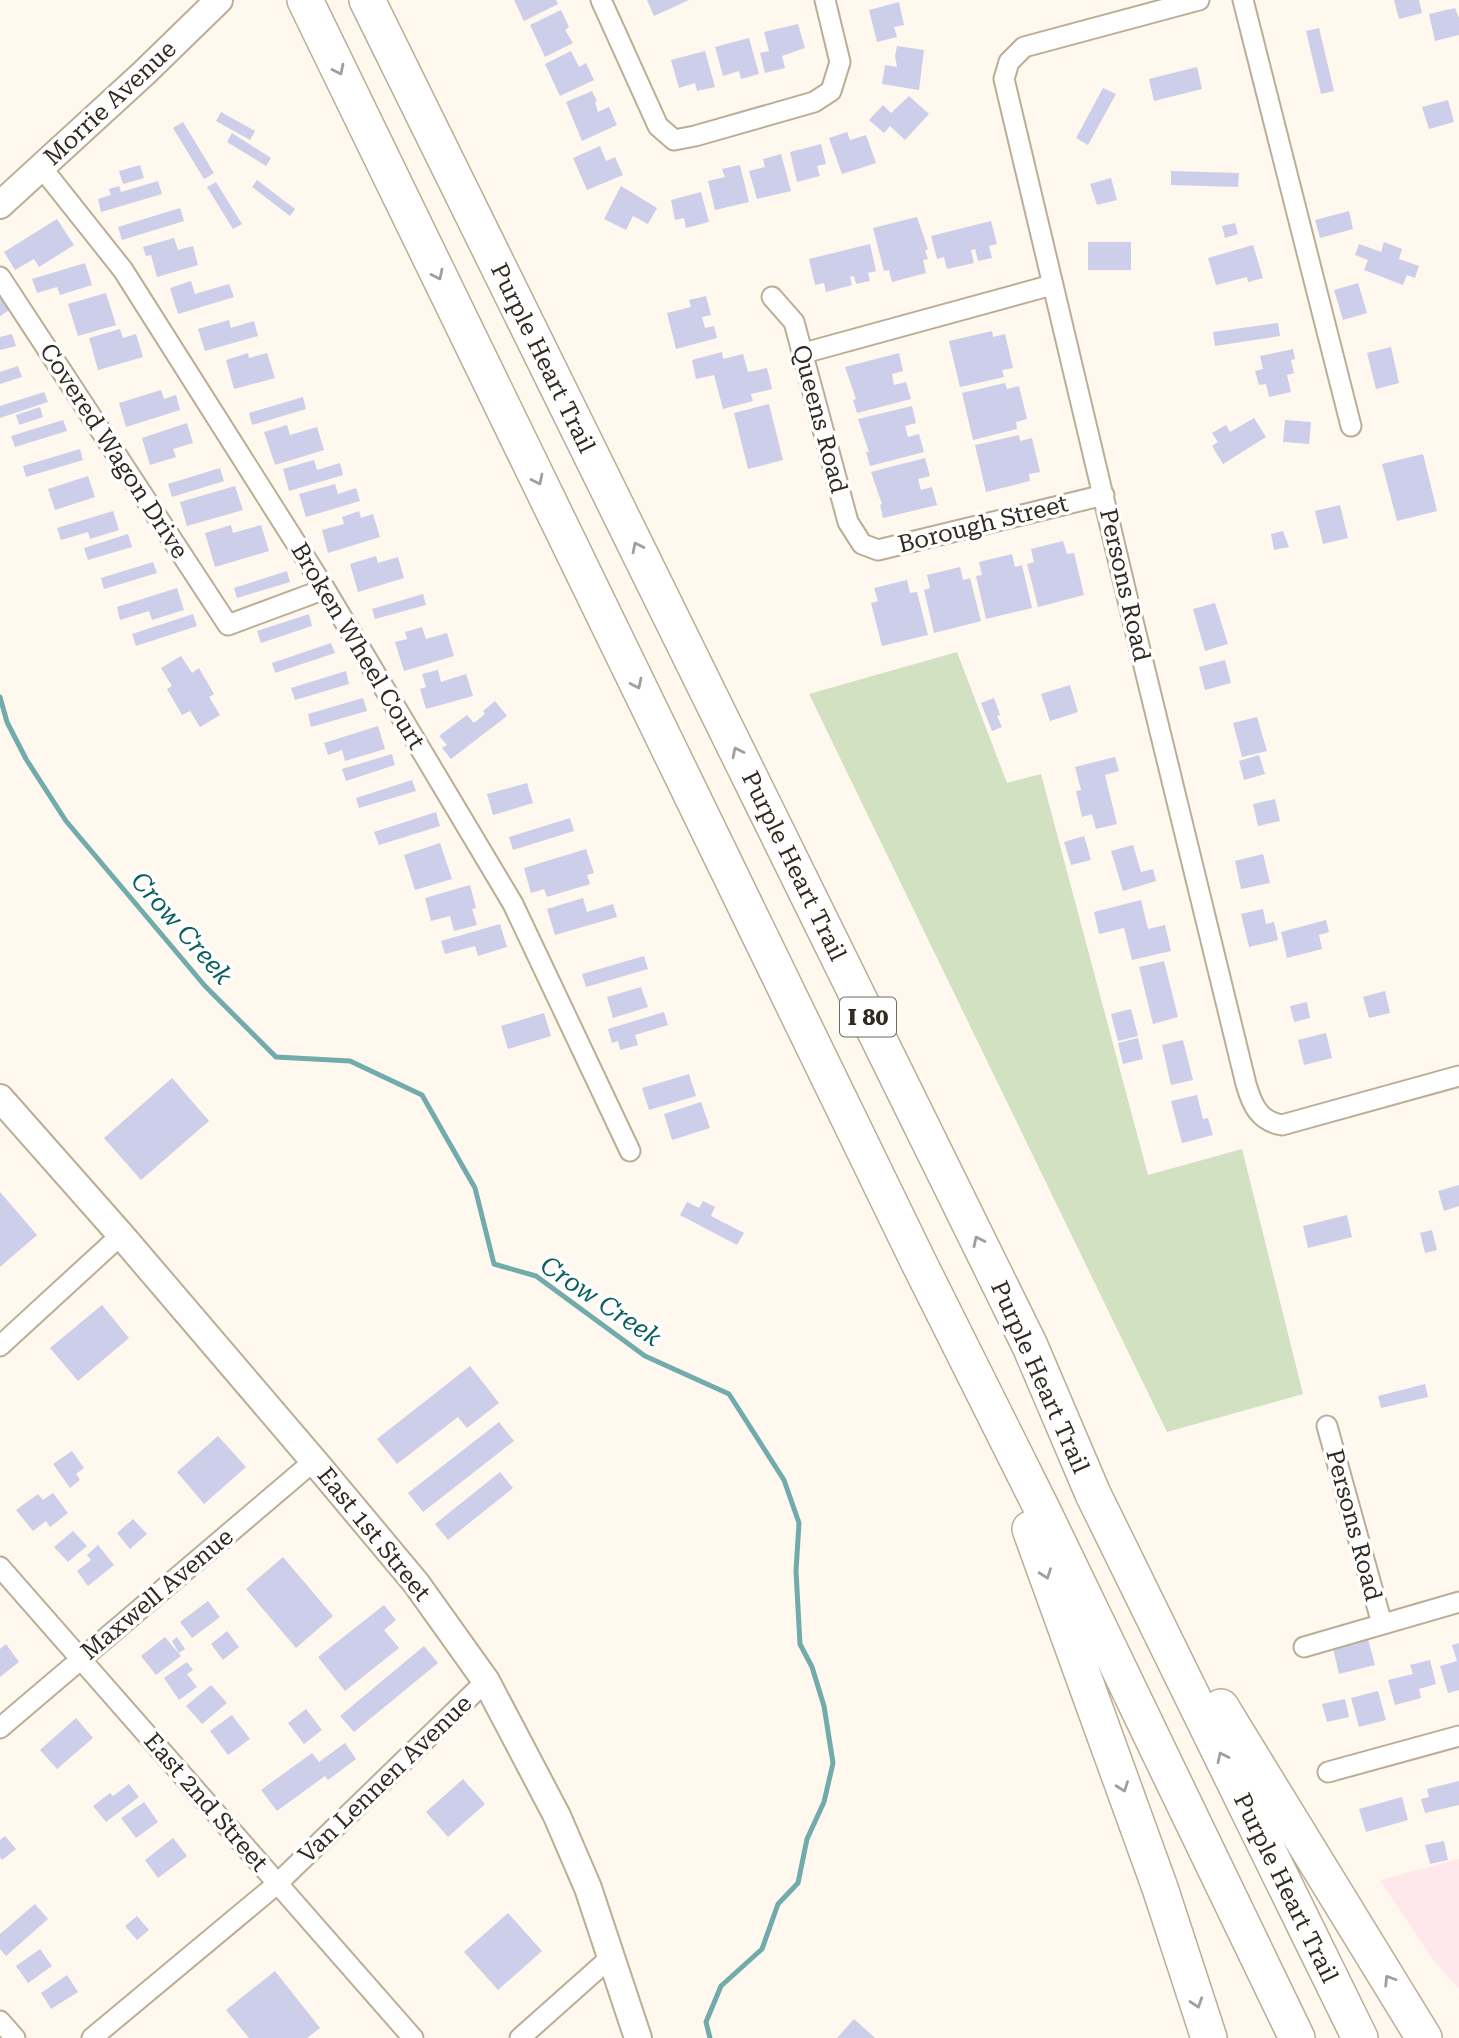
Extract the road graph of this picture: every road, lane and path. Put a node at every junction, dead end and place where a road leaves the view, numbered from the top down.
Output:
1 (219, 0) edge
2 (367, 0) edge
3 (601, 0) edge
4 (825, 0) edge
5 (1199, 0) edge
6 (1243, 0) edge
7 (307, 4) edge
8 (42, 168) junction
9 (0, 205) edge
10 (0, 277) edge
11 (1052, 285) junction
12 (772, 297) dead end
13 (804, 352) junction
14 (1351, 426) dead end
15 (1104, 495) junction
16 (862, 544) joint
17 (325, 589) junction
18 (1459, 1076) edge
19 (0, 1098) edge
20 (629, 1151) dead end
21 (121, 1235) junction
22 (918, 1261) junction
23 (0, 1346) edge
24 (1327, 1426) dead end
25 (314, 1461) junction
26 (1093, 1494) junction
27 (0, 1567) edge
28 (1459, 1602) edge
29 (1382, 1624) junction
30 (1304, 1647) dead end
31 (80, 1658) junction
32 (486, 1681) junction
33 (0, 1728) edge
34 (1459, 1736) edge
35 (1328, 1772) dead end
36 (277, 1884) junction
37 (611, 1957) junction
38 (0, 2021) edge
39 (15, 2038) edge
40 (92, 2038) edge
41 (413, 2038) edge
42 (520, 2038) edge
43 (638, 2038) edge
44 (1209, 2038) edge
45 (1297, 2038) edge
46 (1360, 2038) edge
47 (1424, 2038) edge

1 - 8 street, Morrie Avenue
26 -> 2 highway, Purple Heart Trail / I 80
3 - 4 street
5 - 11 street, Persons Road
6 - 14 street
7 -> 22 highway, I 80
8 - 9 street, Morrie Avenue
8 - 17 street, Broken Wheel Court
10 - 17 street, Covered Wagon Drive
11 - 13 street
11 - 15 street, Persons Road
12 - 13 street, Queens Road
13 - 16 street, Queens Road
15 - 16 street, Borough Street
15 - 18 street, Persons Road
17 - 20 street, Broken Wheel Court
19 - 21 street, East 1st Street
21 - 23 street
21 - 25 street, East 1st Street
22 -> 44 highway
22 - 45 highway, I 80
24 - 29 street, Persons Road
25 - 31 street, Maxwell Avenue
25 - 32 street, East 1st Street
46 -> 26 highway, Purple Heart Trail / I 80
47 -> 26 highway
27 - 31 street, East 2nd Street
28 - 29 street
29 - 30 street
31 - 33 street, Maxwell Avenue
31 - 36 street, East 2nd Street
32 - 36 street, Van Lennen Avenue
32 - 37 street, East 1st Street
34 - 35 street
36 - 40 street, Van Lennen Avenue
36 - 41 street, East 2nd Street
37 - 42 street
37 - 43 street, East 1st Street
38 - 39 street

